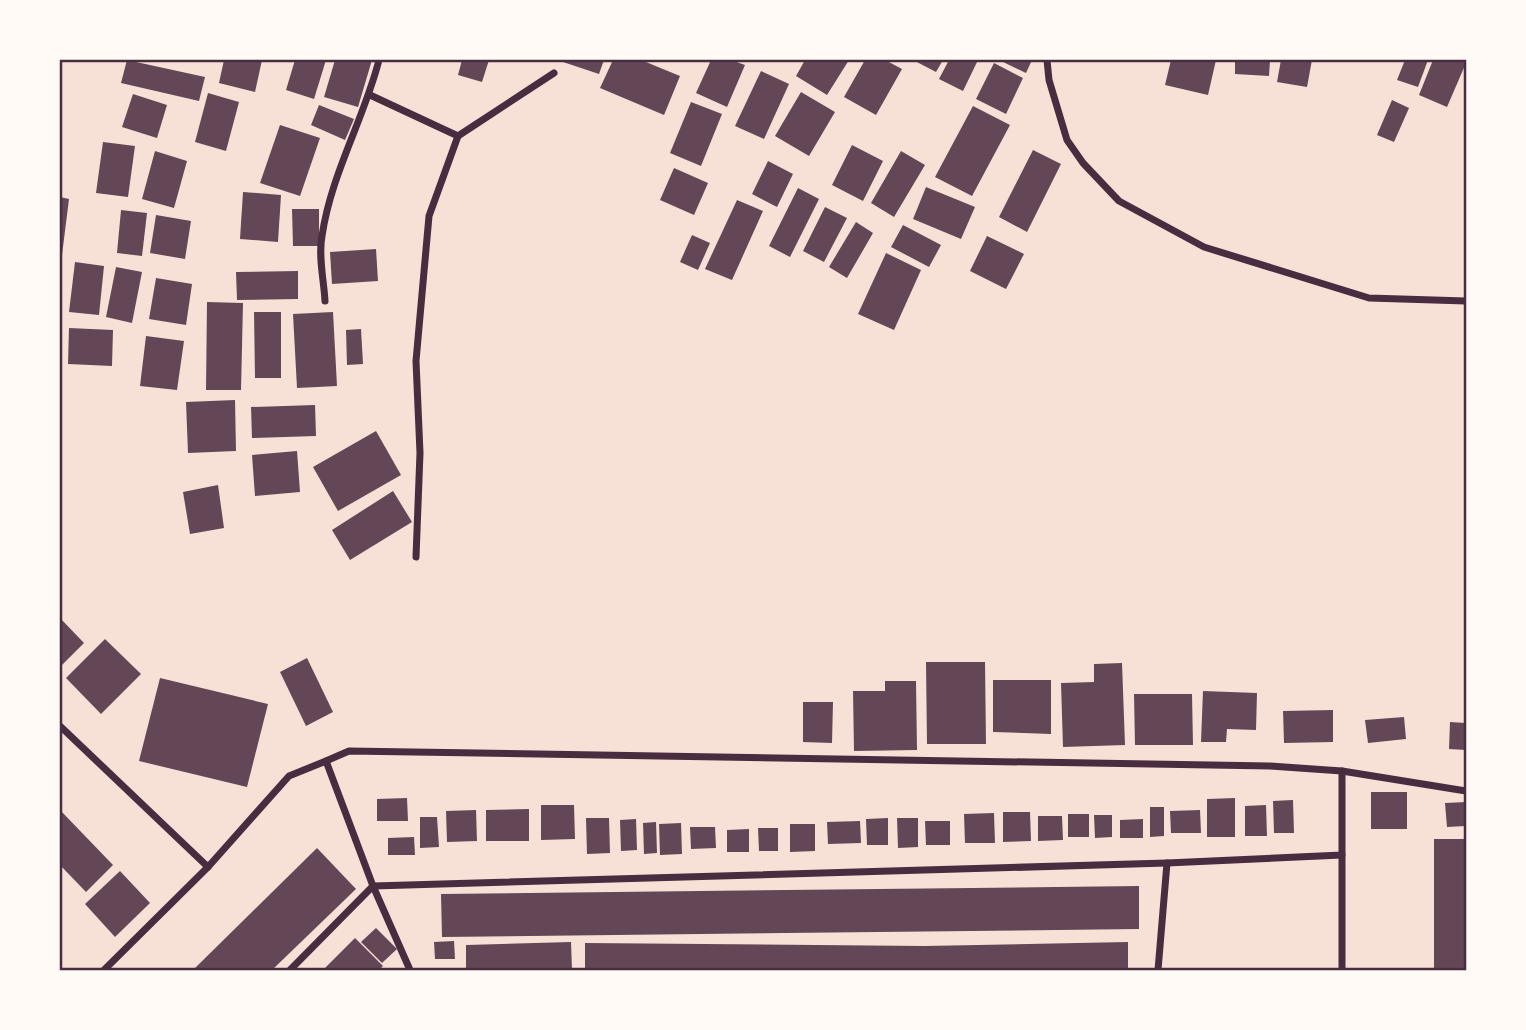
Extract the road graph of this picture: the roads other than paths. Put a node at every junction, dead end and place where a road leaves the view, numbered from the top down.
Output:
1 (379, 60) edge
2 (1047, 60) edge
3 (554, 73) dead end
4 (370, 94) junction
5 (458, 136) junction
6 (325, 301) dead end
7 (1466, 301) edge
8 (416, 557) dead end
9 (60, 726) edge
10 (326, 761) junction
11 (1342, 771) junction
12 (1466, 792) edge
13 (1342, 855) junction
14 (1167, 863) junction
15 (208, 867) junction
16 (373, 886) junction
17 (104, 971) edge
18 (290, 971) edge
19 (410, 971) edge
20 (1158, 971) edge
21 (1342, 971) edge

1 - 4 street
2 - 7 street
3 - 5 street
4 - 5 street
4 - 6 street
5 - 8 street
9 - 15 street
10 - 11 street
10 - 15 street
10 - 16 street
11 - 12 street
11 - 13 street
13 - 14 street
13 - 21 street
14 - 16 street
14 - 20 street
15 - 17 street
16 - 18 street
16 - 19 street

